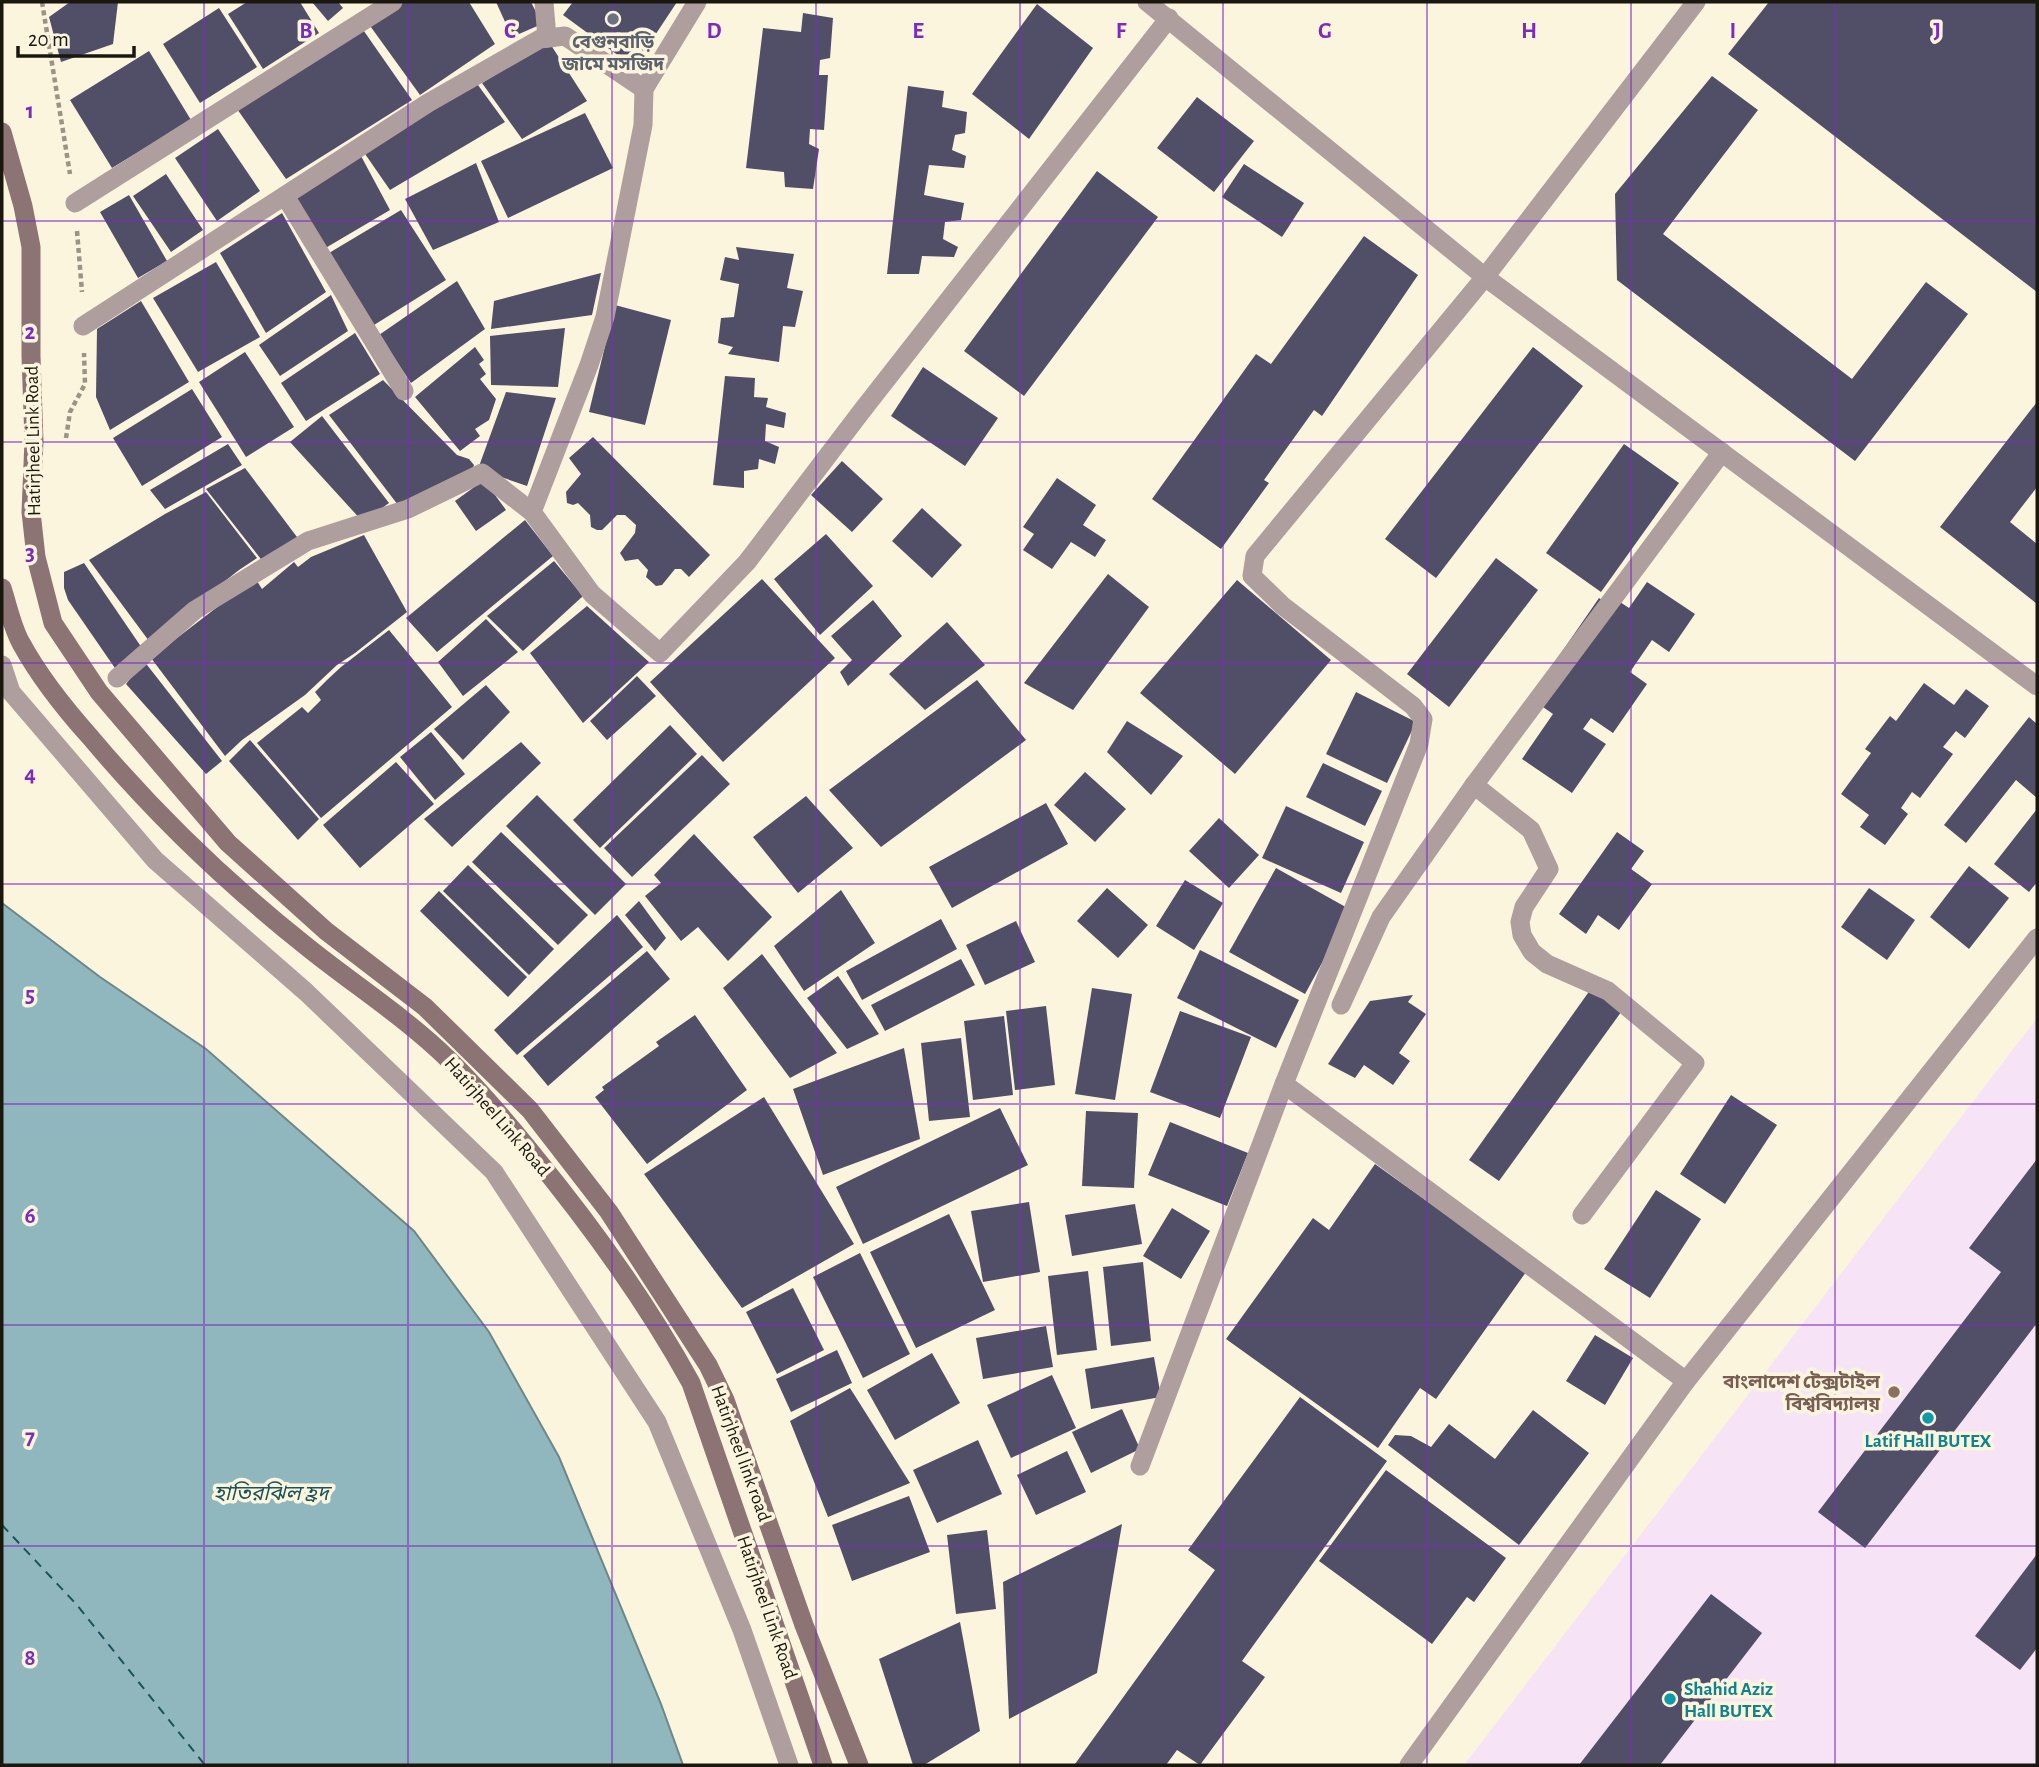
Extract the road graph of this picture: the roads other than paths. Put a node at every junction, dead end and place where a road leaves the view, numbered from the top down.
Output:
1 (393, 2) edge
2 (544, 2) edge
3 (697, 2) edge
4 (1147, 2) edge
5 (1696, 2) edge
6 (1169, 18) junction
7 (547, 38) junction
8 (644, 89) junction
9 (2, 132) edge
10 (285, 196) junction
11 (75, 203) road end
12 (1485, 277) junction
13 (83, 326) road end
14 (404, 391) dead end
15 (1722, 452) junction
16 (532, 512) junction
17 (2, 588) edge
18 (2, 665) edge
19 (117, 678) dead end
20 (2037, 686) edge
21 (155, 760) junction
22 (129, 782) junction
23 (1474, 785) junction
24 (2037, 939) edge
25 (1340, 1005) dead end
26 (493, 1072) joint
27 (1284, 1084) junction
28 (1582, 1215) dead end
29 (1686, 1381) junction
30 (1140, 1466) dead end
31 (789, 1765) edge
32 (823, 1765) edge
33 (859, 1765) edge
34 (1409, 1765) edge

1 - 11 street
2 - 7 street
3 - 8 street
4 - 6 street
5 - 12 street
6 - 12 street
6 - 16 street
7 - 8 street
7 - 10 street
8 - 16 street
9 - 21 main road, Hatirjheel Link Road
10 - 13 street
10 - 14 street
12 - 15 street
12 - 27 street
15 - 20 street
15 - 23 street
16 - 19 street
17 - 22 main road, Hatirjheel Link Road
18 - 31 street
21 - 22 main road
21 - 26 main road, Hatirjheel Link Road
22 - 32 main road, Hatirjheel Link Road
23 - 25 street
23 - 28 street
24 - 29 street
26 - 33 main road, Hatirjheel link road
27 - 29 street
27 - 30 street
29 - 34 street

